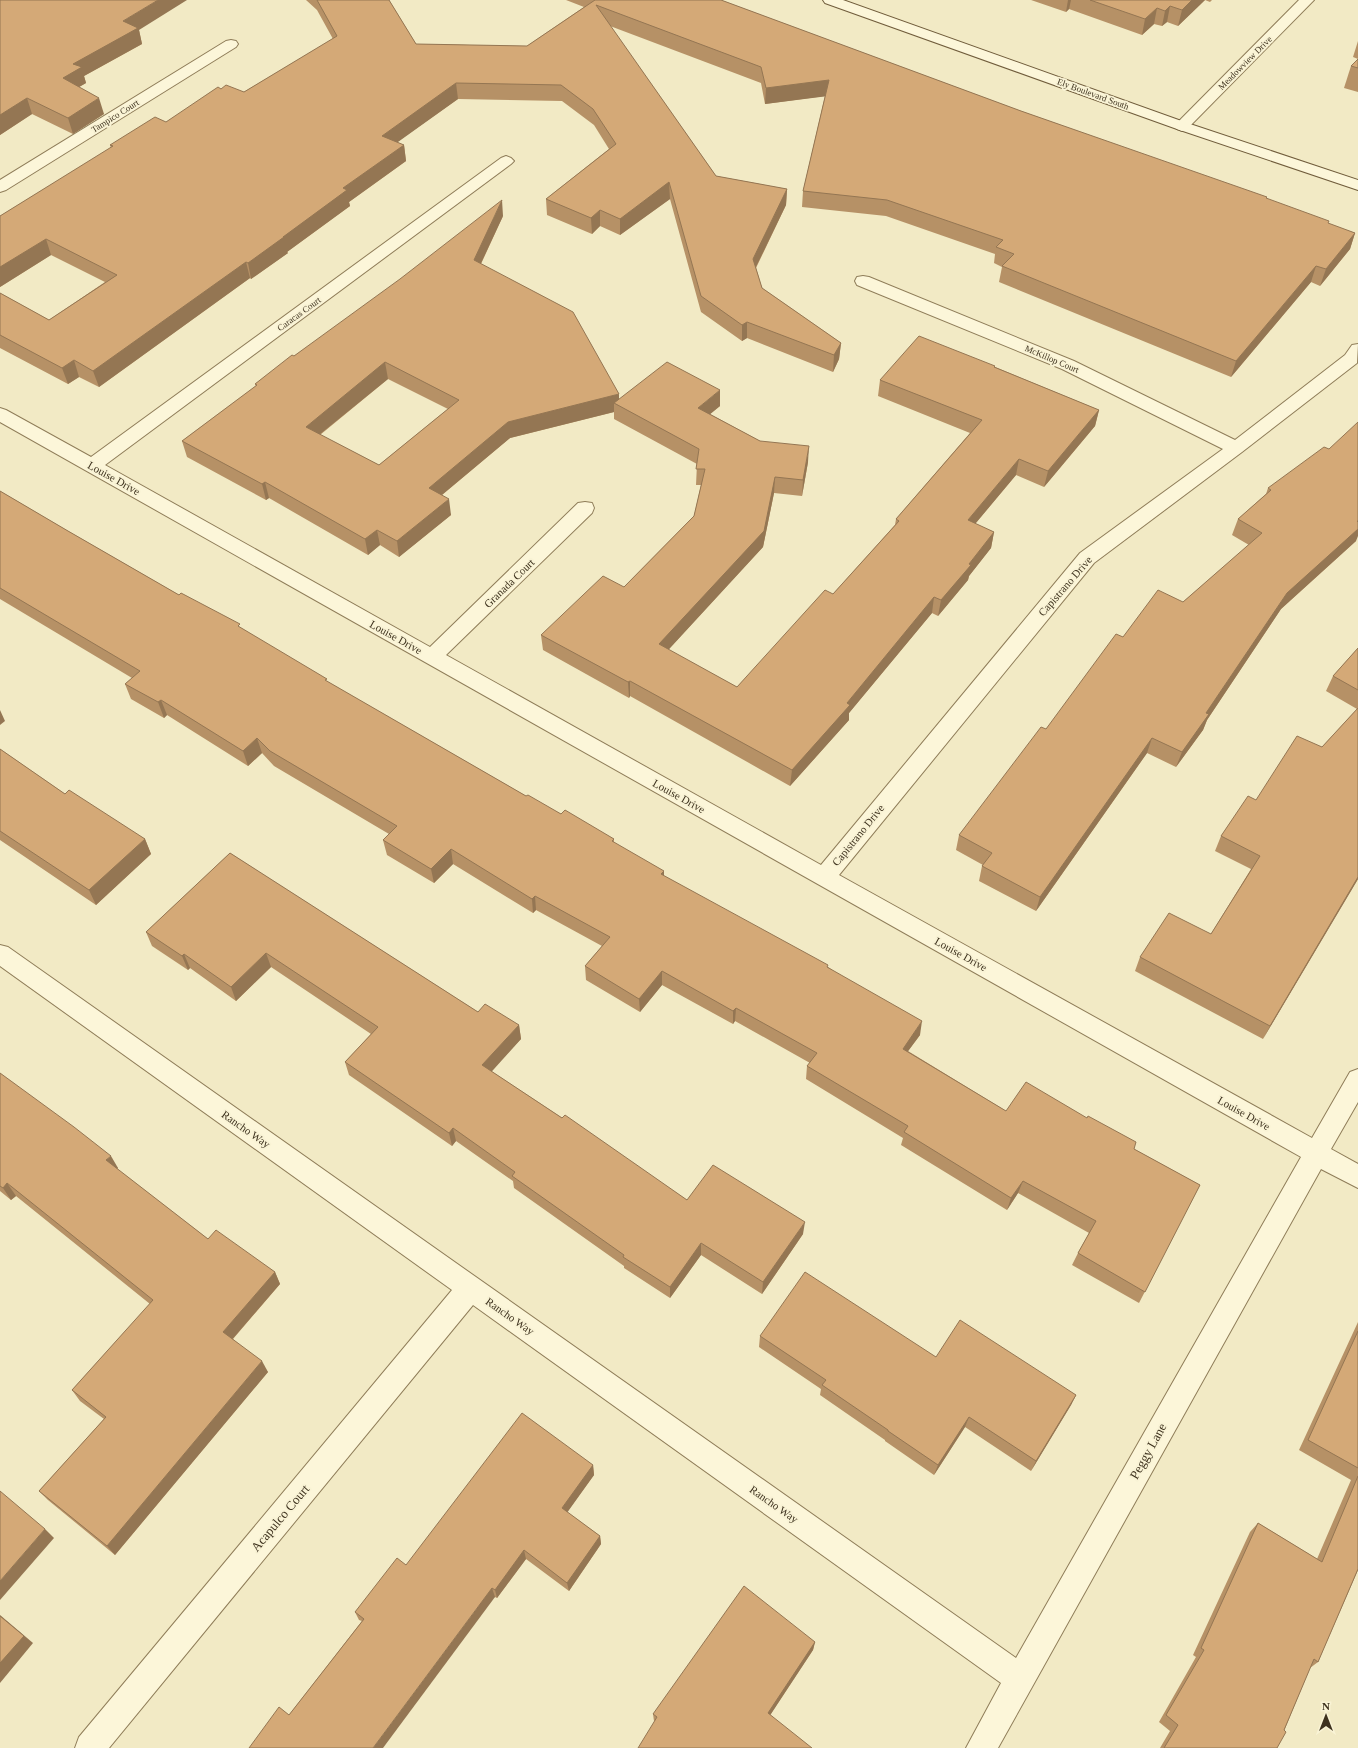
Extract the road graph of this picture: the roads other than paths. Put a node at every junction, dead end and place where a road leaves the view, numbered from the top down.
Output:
1 (830, 0) edge
2 (1308, 0) edge
3 (231, 44) dead end
4 (1182, 126) junction
5 (506, 161) dead end
6 (1358, 185) edge
7 (0, 187) edge
8 (863, 281) dead end
9 (1358, 350) edge
10 (0, 414) edge
11 (1236, 448) junction
12 (92, 466) junction
13 (585, 508) dead end
14 (432, 657) junction
15 (824, 877) junction
16 (0, 954) edge
17 (1358, 1079) edge
18 (1316, 1153) junction
19 (1358, 1177) edge
20 (470, 1288) junction
21 (1019, 1678) junction
22 (90, 1748) edge
23 (981, 1748) edge

1 - 4 street, Ely Boulevard South
2 - 4 street, Meadowview Drive
3 - 7 street, Tampico Court
4 - 6 street, Ely Boulevard South
5 - 12 street, Caracas Court
8 - 11 street, McKillop Court
9 - 11 street, Capistrano Drive
10 - 12 street, Louise Drive
11 - 15 street, Capistrano Drive
12 - 14 street, Louise Drive
13 - 14 street, Granada Court
14 - 15 street, Louise Drive
15 - 18 street, Louise Drive
16 - 20 street, Rancho Way
17 - 18 street, Peggy Lane
18 - 19 street, Louise Drive
18 - 21 street, Peggy Lane
20 - 21 street, Rancho Way
20 - 22 street, Acapulco Court
21 - 23 street, Peggy Lane

